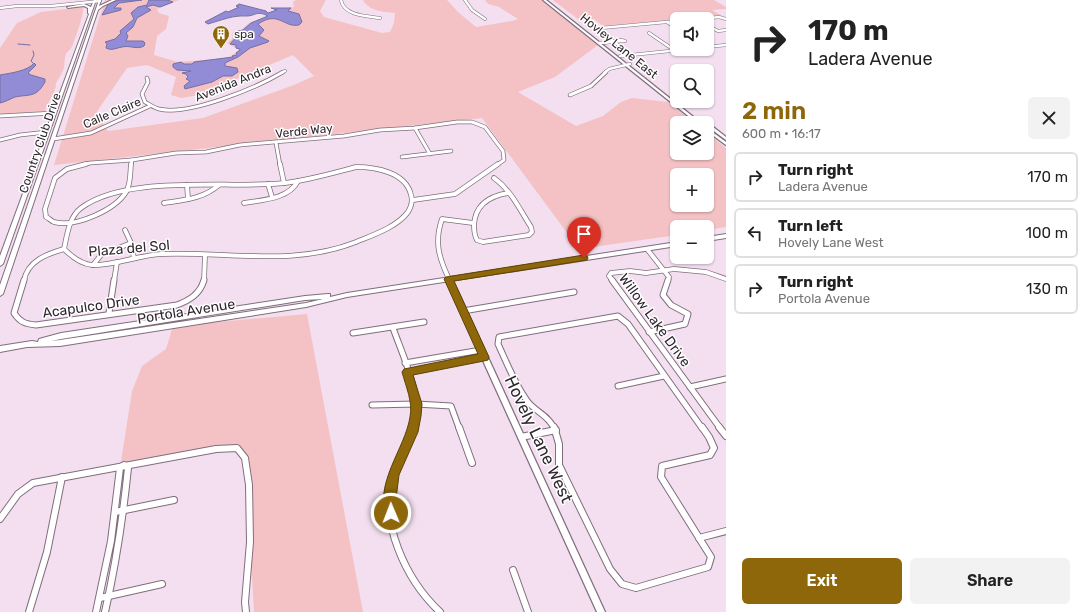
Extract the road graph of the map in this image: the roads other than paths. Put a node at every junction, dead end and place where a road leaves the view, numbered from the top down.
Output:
1 (115, 0) edge
2 (341, 0) edge
3 (465, 0) edge
4 (94, 1) edge
5 (100, 1) edge
6 (547, 1) edge
7 (68, 6) junction
8 (0, 9) edge
9 (90, 15) junction
10 (95, 16) junction
11 (380, 18) dead end
12 (714, 18) edge
13 (486, 19) dead end
14 (726, 19) edge
15 (666, 22) junction
16 (670, 22) edge
17 (670, 25) edge
18 (714, 29) edge
19 (726, 30) edge
20 (649, 33) dead end
21 (614, 42) junction
22 (599, 43) junction
23 (604, 43) junction
24 (726, 45) edge
25 (714, 46) edge
26 (670, 47) edge
27 (670, 50) edge
28 (631, 54) junction
29 (620, 56) junction
30 (629, 65) junction
31 (285, 71) dead end
32 (147, 78) dead end
33 (570, 95) dead end
34 (670, 96) edge
35 (149, 106) junction
36 (686, 108) edge
37 (54, 113) junction
38 (0, 116) edge
39 (691, 116) edge
40 (696, 116) edge
41 (57, 126) junction
42 (415, 128) junction
43 (714, 130) edge
44 (47, 132) junction
45 (714, 134) edge
46 (55, 138) junction
47 (45, 139) junction
48 (726, 139) edge
49 (0, 140) edge
50 (276, 144) junction
51 (726, 144) edge
52 (450, 152) dead end
53 (430, 154) junction
54 (402, 157) dead end
55 (132, 160) junction
56 (494, 178) dead end
57 (298, 181) junction
58 (284, 183) junction
59 (268, 184) junction
60 (187, 185) junction
61 (219, 185) junction
62 (127, 191) junction
63 (508, 193) junction
64 (272, 197) junction
65 (188, 199) junction
66 (413, 200) junction
67 (164, 203) dead end
68 (244, 203) dead end
69 (71, 222) junction
70 (474, 224) junction
71 (125, 230) dead end
72 (726, 236) edge
73 (714, 238) edge
74 (131, 243) junction
75 (670, 245) edge
76 (646, 248) junction
77 (64, 249) junction
78 (205, 255) junction
79 (134, 258) junction
80 (117, 262) junction
81 (0, 264) edge
82 (93, 265) junction
83 (665, 270) junction
84 (449, 279) junction
85 (726, 279) edge
86 (574, 292) dead end
87 (0, 294) edge
88 (347, 295) junction
89 (463, 311) junction
90 (216, 312) junction
91 (109, 313) junction
92 (424, 322) dead end
93 (173, 325) junction
94 (393, 328) junction
95 (649, 332) junction
96 (353, 333) dead end
97 (28, 344) junction
98 (0, 349) edge
99 (481, 350) junction
100 (484, 357) junction
101 (431, 359) junction
102 (405, 363) junction
103 (434, 367) junction
104 (407, 372) junction
105 (664, 376) junction
106 (726, 379) edge
107 (618, 386) dead end
108 (690, 388) junction
109 (416, 404) junction
110 (372, 405) dead end
111 (556, 430) junction
112 (726, 436) edge
113 (521, 437) junction
114 (472, 462) dead end
115 (124, 465) junction
116 (62, 477) junction
117 (174, 500) dead end
118 (124, 510) junction
119 (115, 512) junction
120 (0, 519) edge
121 (726, 531) edge
122 (699, 538) junction
123 (512, 570) dead end
124 (162, 584) dead end
125 (109, 596) junction
126 (100, 598) junction
127 (29, 612) edge
128 (96, 612) edge
129 (105, 612) edge
130 (246, 612) edge
131 (440, 612) edge
132 (528, 612) edge
133 (601, 612) edge

1 - 10 main road
2 - 11 street
3 - 13 street
4 - 5 street
4 - 7 street
4 - 8 street
4 - 9 main road, Country Club Drive
5 - 10 main road, Country Club Drive
6 - 22 street, Hovley Lane East
6 - 23 street, Hovley Lane East
7 - 8 street
7 - 9 main road
9 - 37 main road, Country Club Drive
10 - 41 main road, Country Club Drive
12 - 14 street
15 - 16 street
15 - 17 street
15 - 21 street
18 - 19 street
20 - 26 street
21 - 23 street
21 - 28 street
22 - 23 street
22 - 30 street, Hovley Lane East
23 - 29 street, Hovley Lane East
24 - 25 street
27 - 28 street
28 - 29 street
29 - 30 street, Hovley Lane East
30 - 33 street
30 - 34 street, Hovley Lane East
30 - 39 street, Hovley Lane East
31 - 35 street, Avenida Andra
32 - 35 street
35 - 46 street, Calle Claire
36 - 40 street, Hovley Lane East
37 - 38 street
37 - 41 main road
37 - 44 main road, Country Club Drive
41 - 46 main road, Country Club Drive
42 - 50 street, Verde Way
42 - 53 street
42 - 66 street, Verde Way
43 - 48 street, Hovley Lane East
44 - 47 main road, Country Club Drive
44 - 49 street
45 - 51 street
46 - 47 main road
46 - 87 main road, Country Club Drive
47 - 81 main road, Country Club Drive
50 - 55 street, Verde Way
50 - 58 street
52 - 53 street
53 - 54 street
55 - 62 street
55 - 69 street, Verde Way
56 - 63 street
57 - 58 street
57 - 64 street
57 - 66 street
58 - 59 street
59 - 61 street
59 - 64 street
60 - 61 street
60 - 62 street
60 - 65 street
61 - 65 street
62 - 69 street
62 - 69 street
63 - 70 street
63 - 70 street
64 - 68 street
65 - 67 street
66 - 78 street, Plaza del Sol
69 - 77 street
70 - 84 street
71 - 74 street
72 - 73 main road
74 - 79 street
74 - 82 street
75 - 76 main road, Portola Avenue
76 - 83 street
76 - 84 main road, Portola Avenue
77 - 82 street, Plaza del Sol
77 - 91 street, Acapulco Drive
78 - 79 street, Plaza del Sol
78 - 91 street, Acapulco Drive
79 - 80 street, Plaza del Sol
80 - 82 street, Plaza del Sol
80 - 91 street
83 - 85 street, Willow Lake Drive
83 - 95 street
83 - 95 street, Willow Lake Drive
84 - 88 main road, Portola Avenue
84 - 89 street, Hovely Lane West
86 - 89 street
88 - 90 main road, Portola Avenue
88 - 93 main road, Portola Avenue
89 - 99 street, Hovely Lane West
90 - 93 main road
90 - 97 main road, Portola Avenue
92 - 94 street
93 - 97 main road, Portola Avenue
94 - 96 street
94 - 102 street
95 - 108 street, Willow Lake Drive
97 - 98 main road, Portola Avenue
99 - 100 street, Hovely Lane West
99 - 101 street
100 - 103 street
100 - 113 street, Hovely Lane West
101 - 102 street
101 - 103 street
102 - 104 street
103 - 104 street
104 - 109 street
105 - 107 street
105 - 111 street
105 - 122 street
106 - 108 street
108 - 112 street, Willow Lake Drive
109 - 110 street
109 - 114 street
109 - 131 street
111 - 113 street
111 - 122 street
113 - 133 street, Hovely Lane West
115 - 116 street
115 - 118 street
115 - 119 street
115 - 130 street
116 - 120 street
116 - 127 street
117 - 118 street
118 - 119 street
118 - 125 street
119 - 126 street
121 - 122 street
123 - 132 street
124 - 125 street
125 - 126 street
125 - 129 street
126 - 128 street

